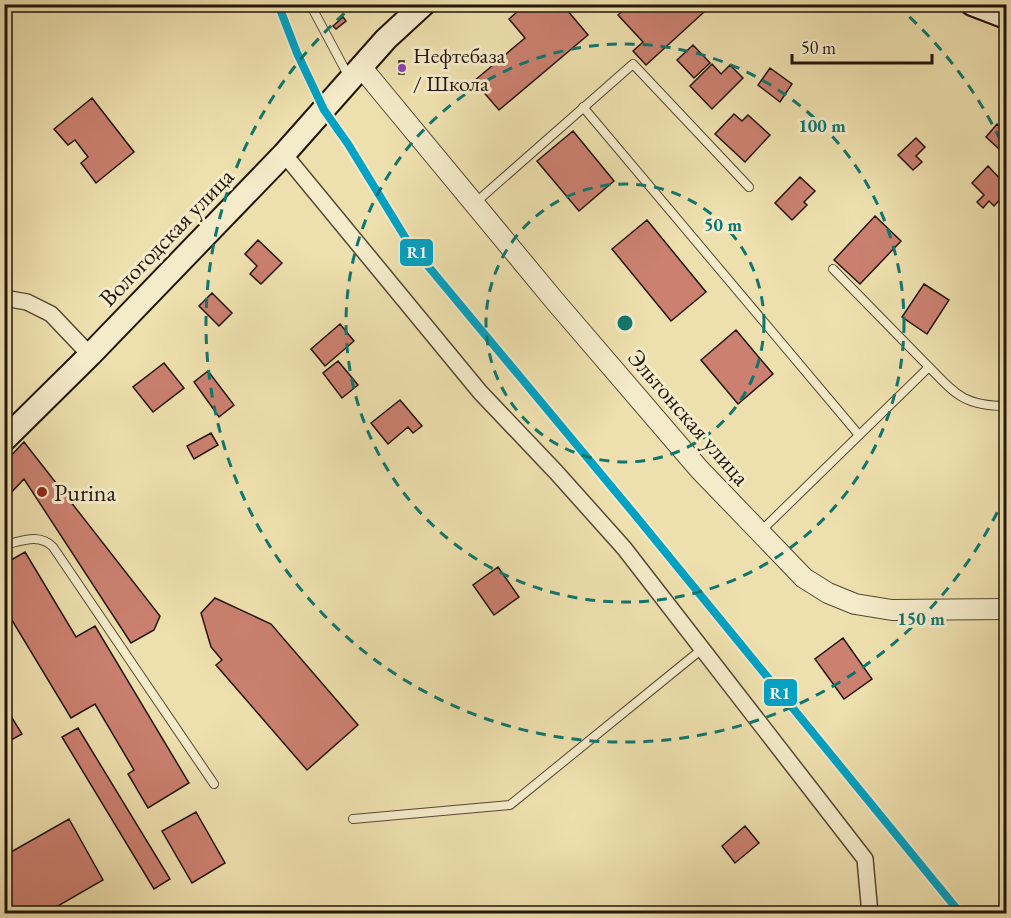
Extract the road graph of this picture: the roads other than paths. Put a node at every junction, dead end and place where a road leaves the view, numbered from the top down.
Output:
1 (310, 4) edge
2 (424, 4) edge
3 (972, 4) edge
4 (1006, 17) edge
5 (357, 74) junction
6 (584, 107) junction
7 (284, 154) junction
8 (749, 187) dead end
9 (474, 203) junction
10 (833, 269) dead end
11 (4, 298) edge
12 (90, 355) junction
13 (929, 367) junction
14 (1006, 406) edge
15 (859, 435) junction
16 (4, 440) edge
17 (759, 533) junction
18 (4, 545) edge
19 (1006, 609) edge
20 (702, 649) junction
21 (214, 784) dead end
22 (353, 819) dead end
23 (870, 914) edge

1 - 5 lane
2 - 5 main road, Вологодская улица
3 - 4 main road
5 - 7 main road, Вологодская улица
5 - 9 street, Эльтонская улица
6 - 8 lane
6 - 9 lane
6 - 15 lane
7 - 12 main road, Вологодская улица
7 - 20 street
9 - 17 street, Эльтонская улица
10 - 13 lane
11 - 12 street
12 - 16 main road, Вологодская улица
13 - 14 lane
13 - 15 lane
15 - 17 lane
17 - 19 street, Эльтонская улица
18 - 21 lane
20 - 22 lane
20 - 23 street

